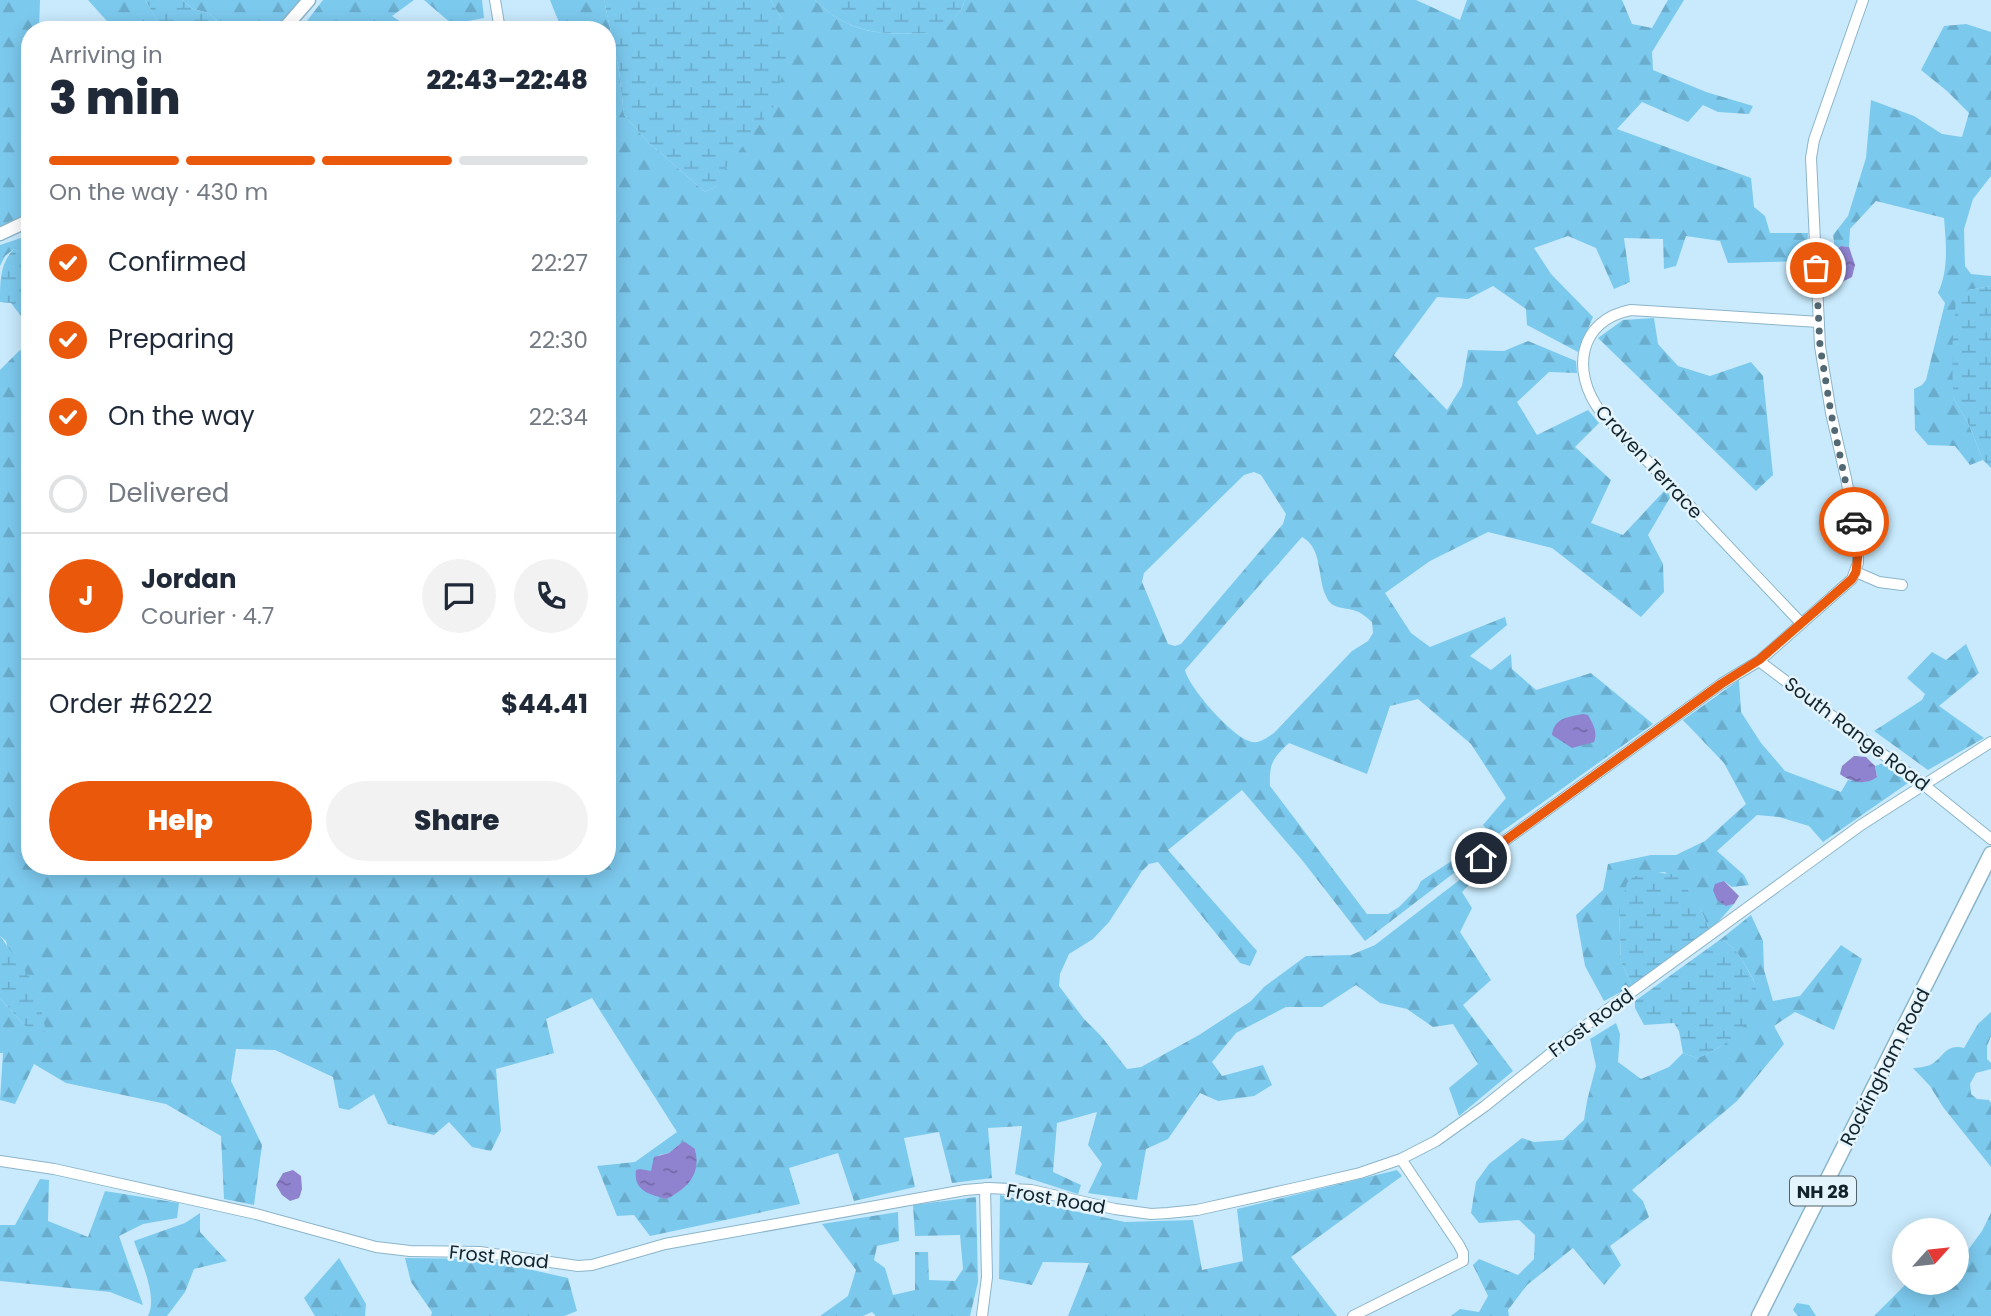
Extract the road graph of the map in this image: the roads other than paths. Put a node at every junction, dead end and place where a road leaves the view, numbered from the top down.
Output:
1 (309, 0) edge
2 (495, 0) edge
3 (1863, 0) edge
4 (291, 21) edge
5 (498, 21) edge
6 (21, 224) edge
7 (0, 234) edge
8 (1819, 322) junction
9 (1856, 572) junction
10 (1902, 585) dead end
11 (1801, 623) junction
12 (1759, 660) junction
13 (1991, 742) edge
14 (1924, 785) junction
15 (1991, 839) edge
16 (1991, 854) edge
17 (1481, 858) dead end
18 (1401, 1159) junction
19 (0, 1161) edge
20 (985, 1188) junction
21 (982, 1316) edge
22 (1353, 1316) edge
23 (1759, 1316) edge

1 - 4 street
2 - 5 street
3 - 8 street
6 - 7 street
8 - 9 street
8 - 11 street, Craven Terrace
9 - 10 street
9 - 11 street
11 - 12 street
12 - 14 street, South Range Road
12 - 17 street
13 - 14 street, Frost Road
14 - 15 street, South Range Road
14 - 18 street, Frost Road
16 - 23 main road, Rockingham Road / NH 28
18 - 20 street, Frost Road
18 - 22 street
19 - 20 street, Frost Road
20 - 21 street

